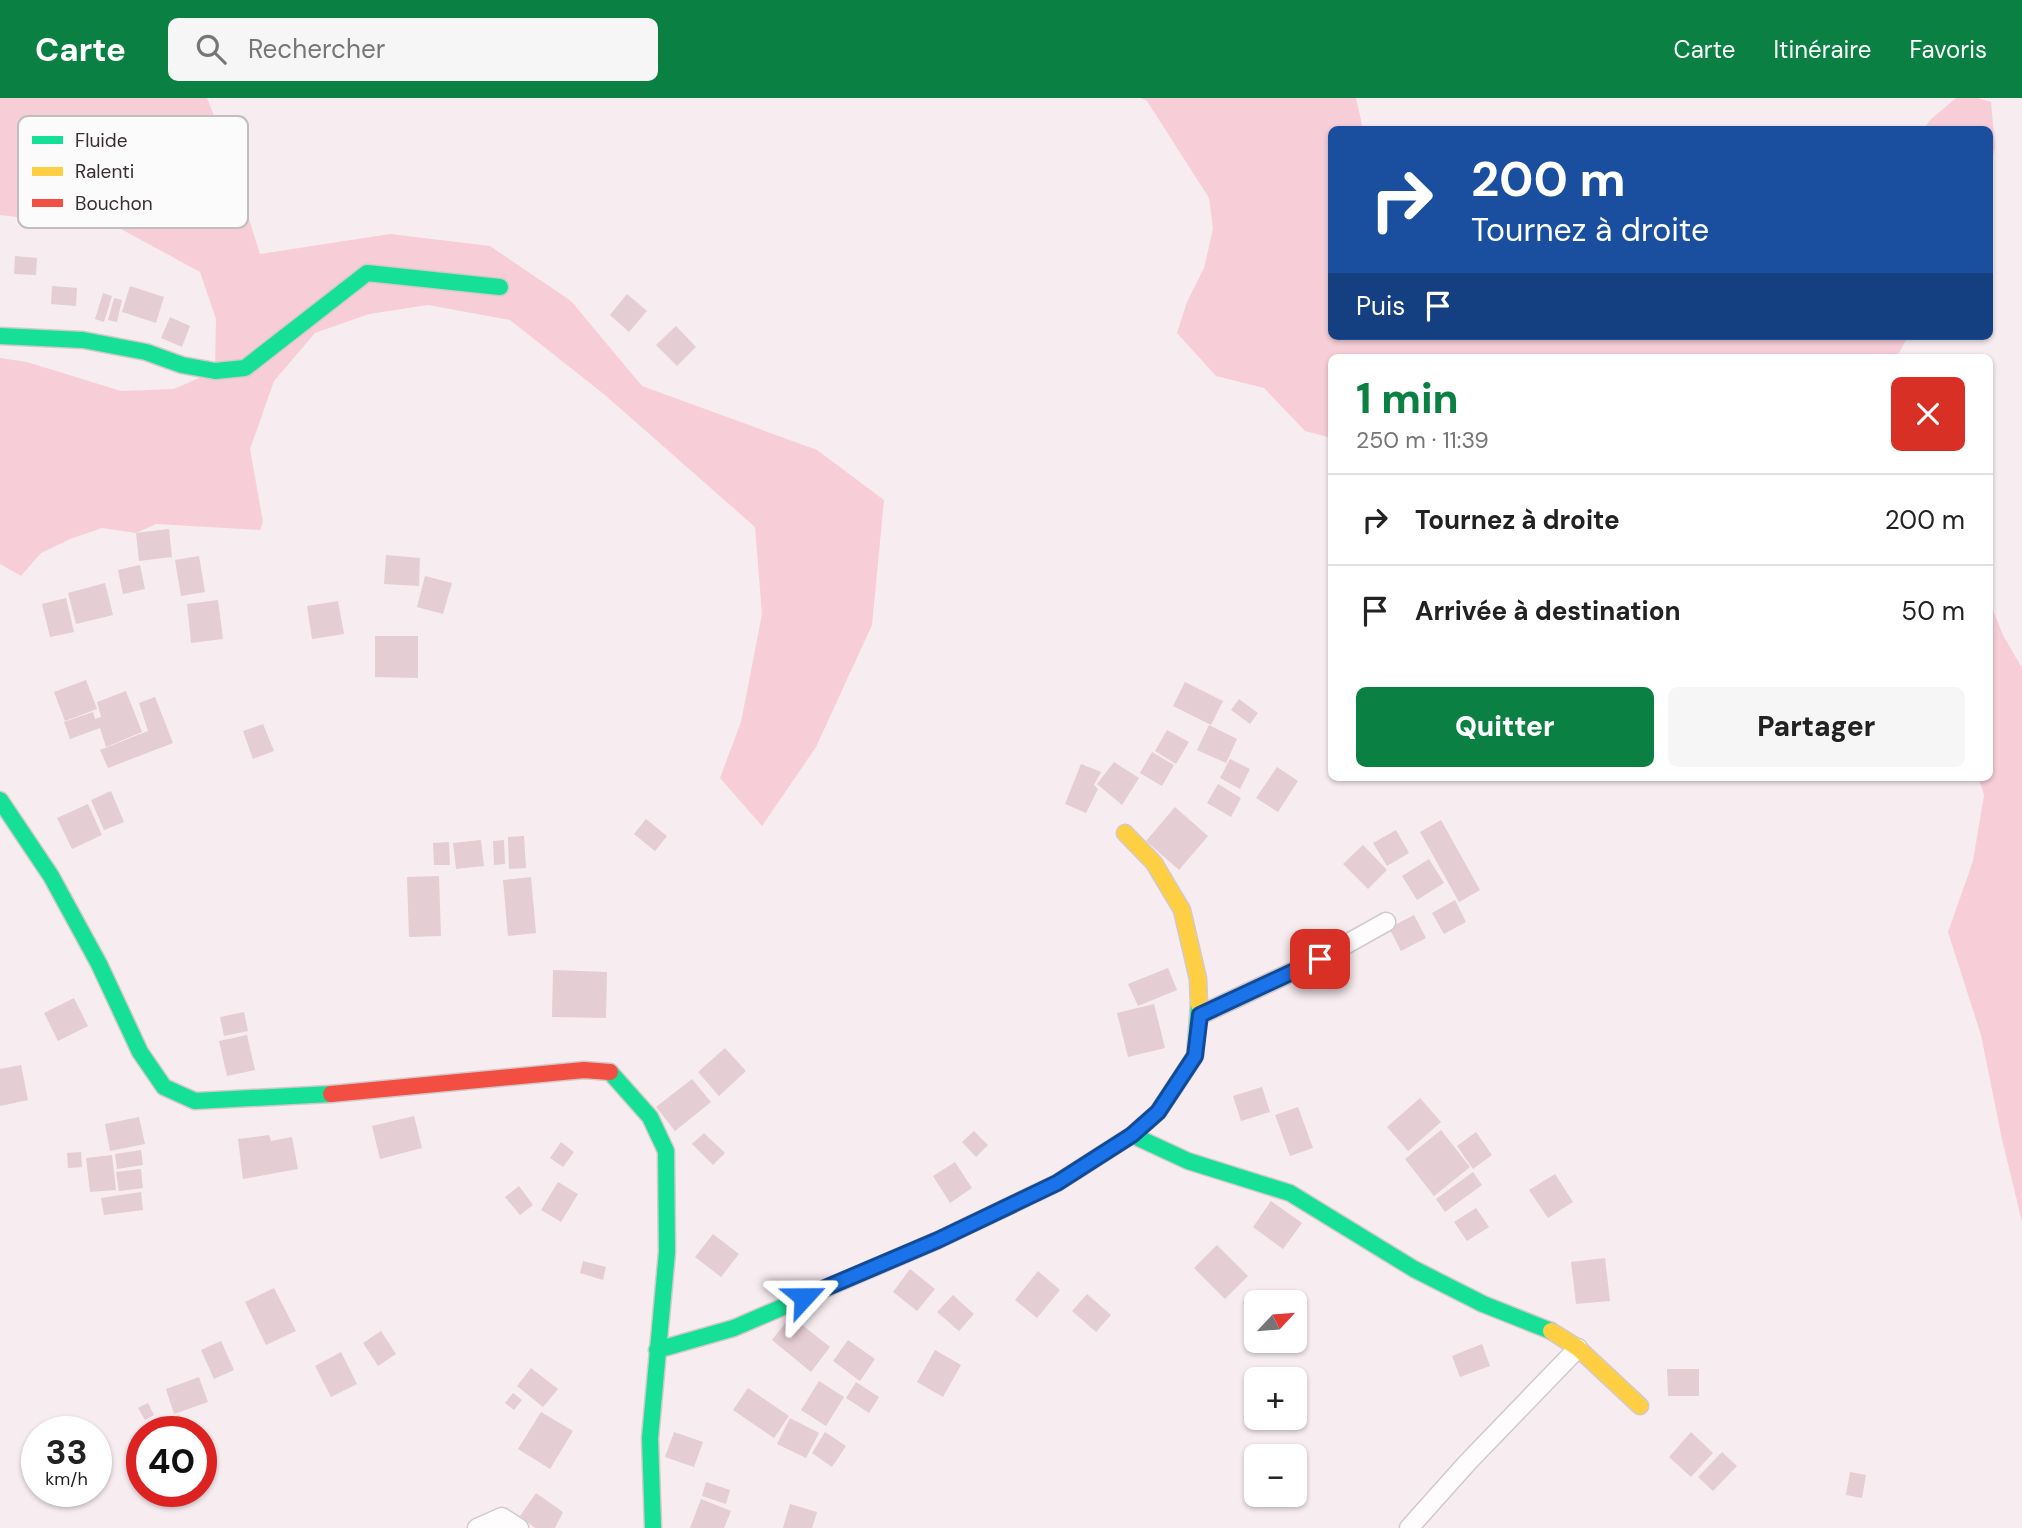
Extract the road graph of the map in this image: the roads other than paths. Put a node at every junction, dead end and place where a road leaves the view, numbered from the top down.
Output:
1 (500, 287) dead end
2 (0, 336) edge
3 (0, 800) edge
4 (1125, 833) dead end
5 (1386, 922) dead end
6 (1200, 1015) junction
7 (1132, 1135) junction
8 (1578, 1348) junction
9 (657, 1350) junction
10 (1640, 1406) dead end
11 (477, 1528) edge
12 (519, 1528) edge
13 (653, 1528) edge
14 (1409, 1528) edge

1 - 2 street
3 - 9 street
4 - 6 street
5 - 6 street
6 - 7 street
7 - 8 street
7 - 9 street
8 - 10 street
8 - 14 street
9 - 13 street
11 - 12 street

